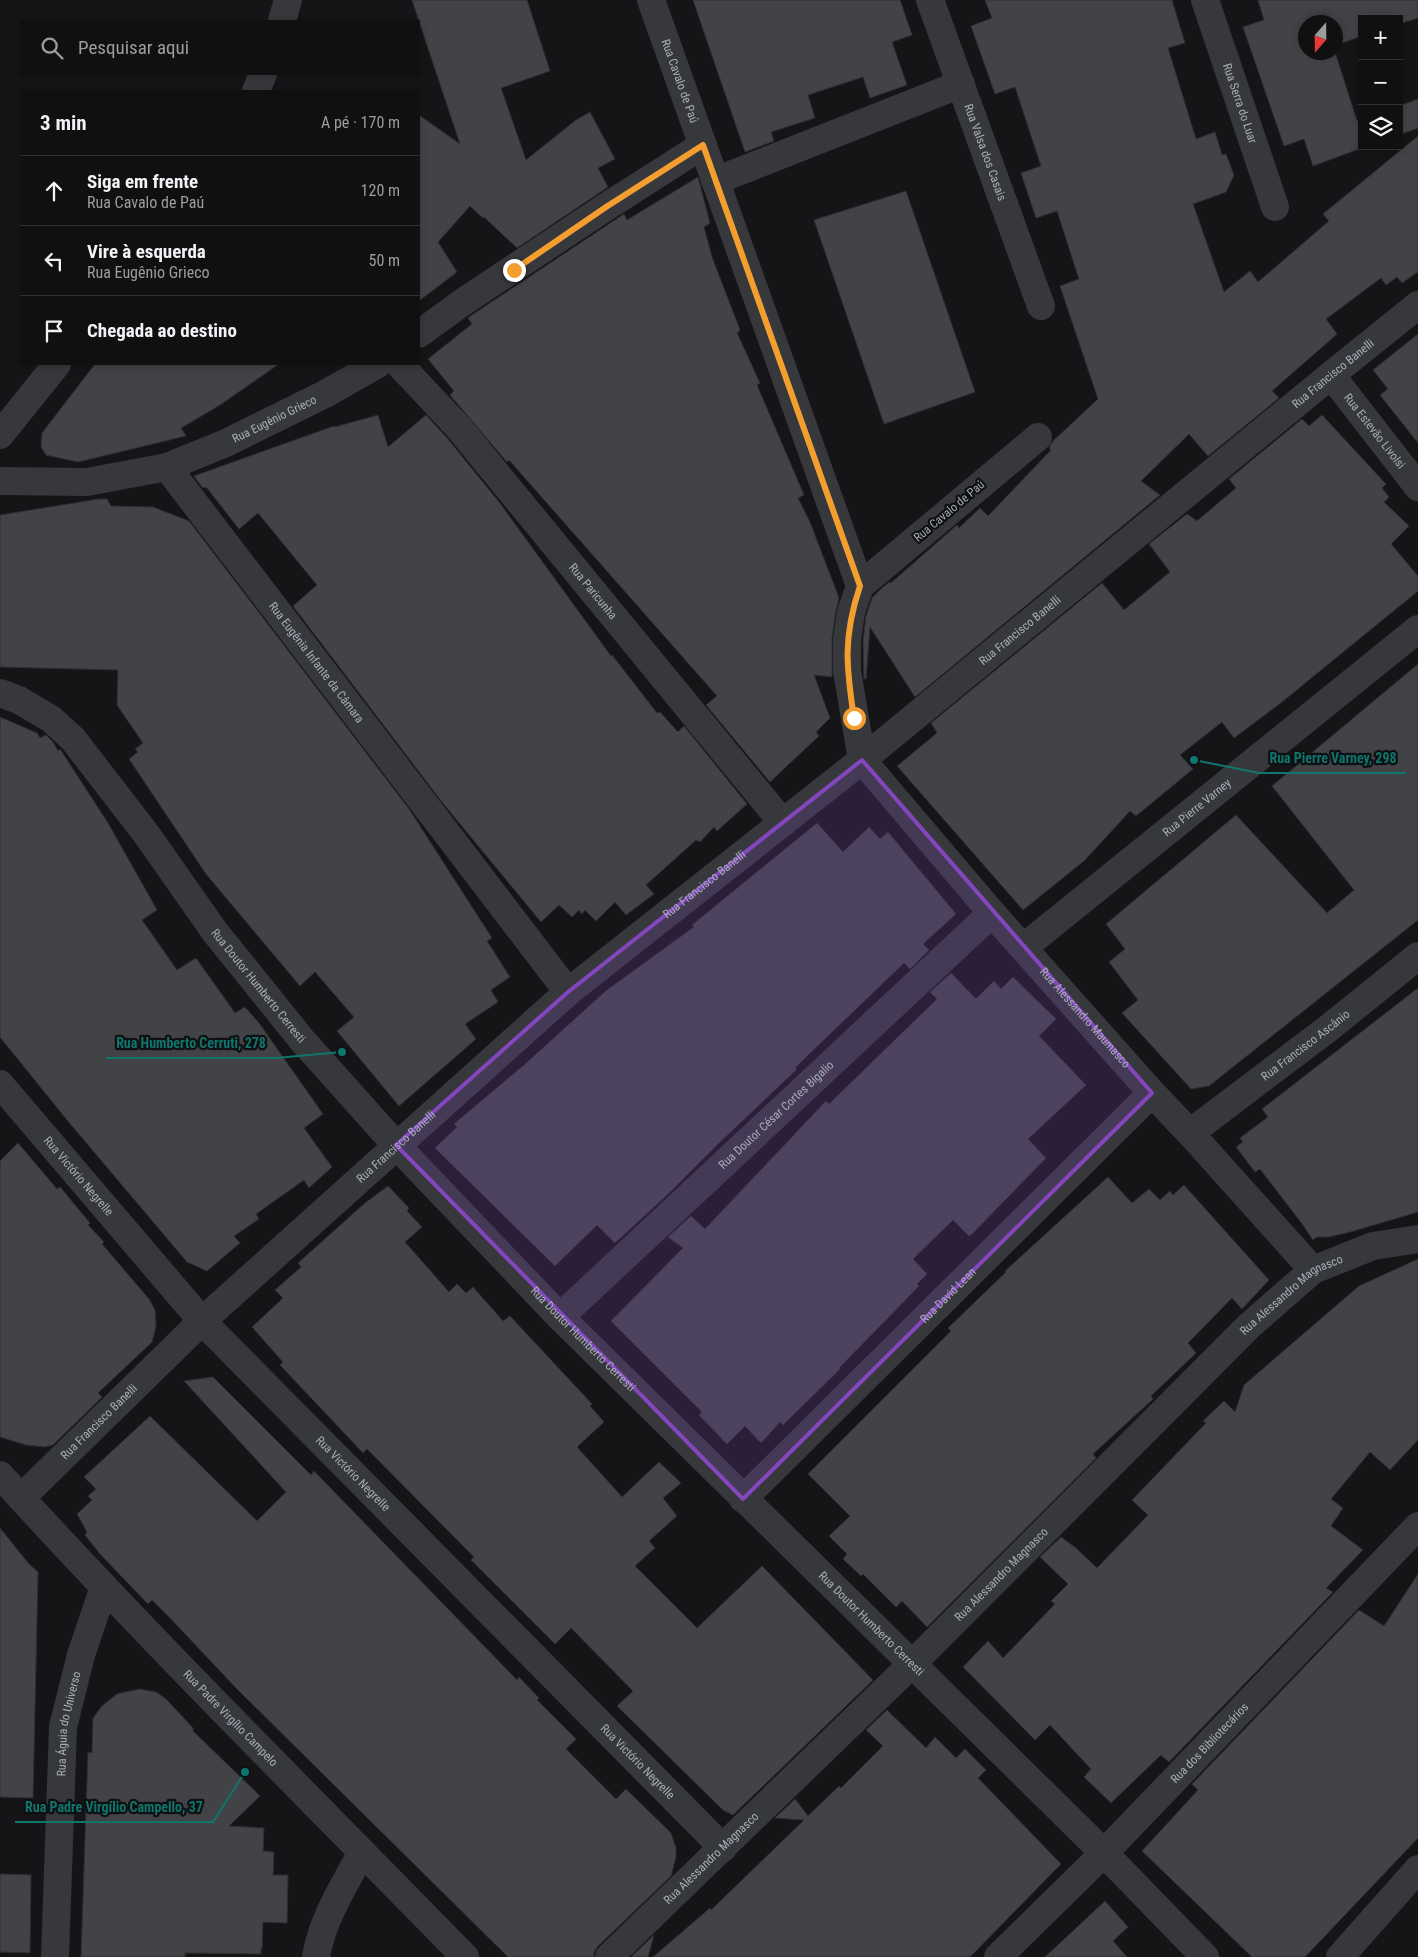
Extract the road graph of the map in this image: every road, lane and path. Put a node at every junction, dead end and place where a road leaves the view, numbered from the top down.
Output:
1 (288, 0) edge
2 (651, 0) edge
3 (930, 0) edge
4 (1205, 0) edge
5 (282, 20) edge
6 (263, 75) edge
7 (961, 84) junction
8 (256, 90) edge
9 (703, 145) junction
10 (715, 181) junction
11 (1276, 207) dead end
12 (1418, 305) edge
13 (1041, 306) dead end
14 (420, 333) edge
15 (56, 365) edge
16 (376, 365) edge
17 (400, 365) edge
18 (1331, 375) junction
19 (0, 435) edge
20 (1038, 437) dead end
21 (167, 467) junction
22 (0, 481) edge
23 (1418, 487) edge
24 (860, 586) junction
25 (1418, 629) edge
26 (0, 693) edge
27 (862, 760) junction
28 (783, 823) junction
29 (992, 913) junction
30 (1024, 947) junction
31 (1418, 956) edge
32 (568, 992) junction
33 (0, 1084) edge
34 (1152, 1093) junction
35 (1190, 1133) junction
36 (396, 1146) junction
37 (1418, 1239) edge
38 (1313, 1270) junction
39 (560, 1317) junction
40 (202, 1321) junction
41 (0, 1475) edge
42 (21, 1498) junction
43 (743, 1499) junction
44 (1418, 1526) edge
45 (104, 1587) junction
46 (912, 1664) junction
47 (723, 1848) junction
48 (362, 1852) junction
49 (1104, 1853) junction
50 (1418, 1869) edge
51 (55, 1957) edge
52 (316, 1957) edge
53 (465, 1957) edge
54 (610, 1957) edge
55 (998, 1957) edge
56 (1205, 1957) edge
57 (1340, 1957) edge

1 - 5 street
2 - 9 street, Rua Cavalo de Paú
3 - 7 street, Rua Valsa dos Casais
4 - 11 street, Rua Serra do Luar
6 - 8 street
7 - 10 street
7 - 13 street, Rua Valsa dos Casais
9 - 10 street, Rua Cavalo de Paú
9 - 14 street
10 - 24 street, Rua Cavalo de Paú
12 - 18 street, Rua Francisco Banelli
15 - 19 street
16 - 21 street, Rua Eugênio Grieco
17 - 28 street, Rua Paricunha
18 - 23 street, Rua Estevão Livolsi
18 - 27 street, Rua Francisco Banelli
20 - 24 street, Rua Cavalo de Paú
21 - 22 street
21 - 32 street, Rua Eugênia Infante da Câmara
24 - 27 street
25 - 30 street, Rua Pierre Varney
26 - 36 street, Rua Doutor Humberto Cerresti
27 - 28 street, Rua Francisco Banelli
27 - 29 street, Rua Alessandro Maumasco
28 - 32 street, Rua Francisco Banelli
29 - 30 street, Rua Alessandro Maumasco
29 - 39 street, Rua Doutor César Cortes Bigalio
30 - 34 street, Rua Alessandro Maumasco
31 - 35 street, Rua Francisco Ascânio
32 - 36 street, Rua Francisco Banelli
33 - 40 street, Rua Victório Negrelle
34 - 35 street, Rua Alessandro Maumasco
34 - 43 street, Rua David Lean
35 - 38 street, Rua Alessandro Maumasco
36 - 39 street, Rua Doutor Humberto Cerresti
36 - 40 street, Rua Francisco Banelli
37 - 38 street, Rua Alessandro Magnasco
38 - 46 street, Rua Alessandro Magnasco
39 - 43 street, Rua Doutor Humberto Cerresti
40 - 42 street, Rua Francisco Banelli
40 - 47 street, Rua Victório Negrelle
41 - 42 street, Rua Padre Virgílio Campelo
42 - 45 street, Rua Padre Virgílio Campelo
43 - 46 street, Rua Doutor Humberto Cerresti
44 - 49 street, Rua dos Bibliotecários
45 - 48 street, Rua Padre Virgílio Campelo
45 - 51 street, Rua Águia do Universo
46 - 47 street, Rua Alessandro Magnasco
46 - 49 street, Rua Doutor Humberto Cerresti
47 - 54 street, Rua Alessandro Magnasco
48 - 52 street
48 - 53 street, Rua Padre Virgílio Campelo
49 - 55 street, Rua dos Bibliotecários
49 - 56 street, Rua Doutor Humberto Cerresti
50 - 57 street

